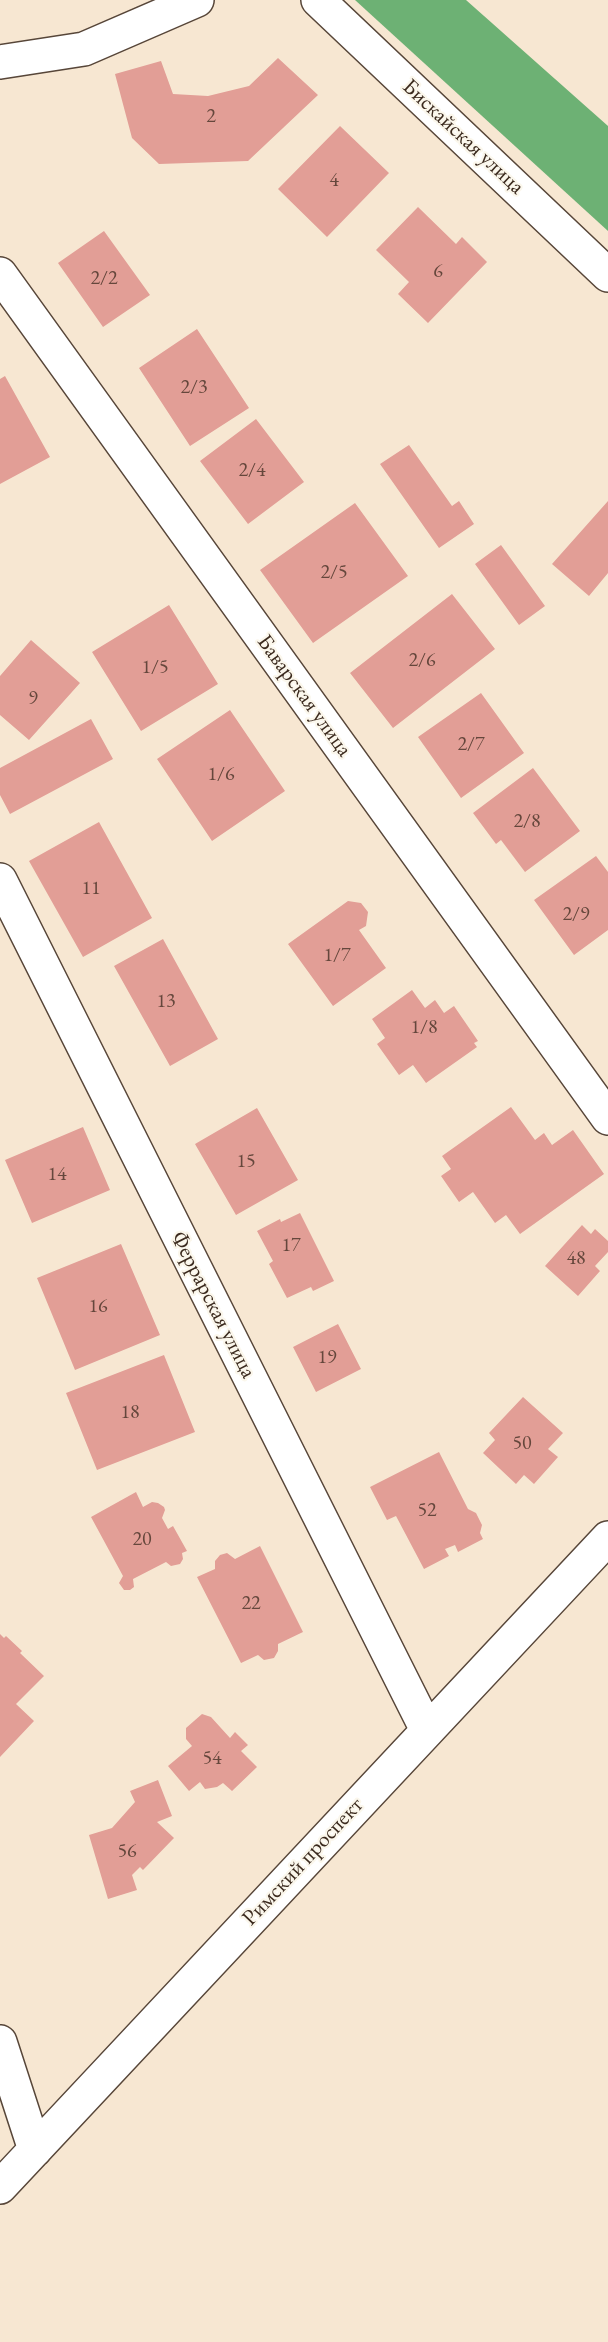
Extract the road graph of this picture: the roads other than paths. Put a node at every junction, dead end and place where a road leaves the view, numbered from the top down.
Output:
1 (197, 0) edge
2 (318, 0) edge
3 (0, 62) edge
4 (0, 274) edge
5 (608, 274) edge
6 (0, 880) edge
7 (608, 1118) edge
8 (608, 1538) edge
9 (427, 1730) junction
10 (0, 2042) edge
11 (34, 2150) junction
12 (0, 2187) edge

1 - 3 street
2 - 5 street, Бискайская улица
4 - 7 street, Баварская улица
6 - 9 street, Феррарская улица
8 - 9 street, Римский проспект
9 - 11 street, Римский проспект
10 - 11 street
11 - 12 street, Римский проспект

